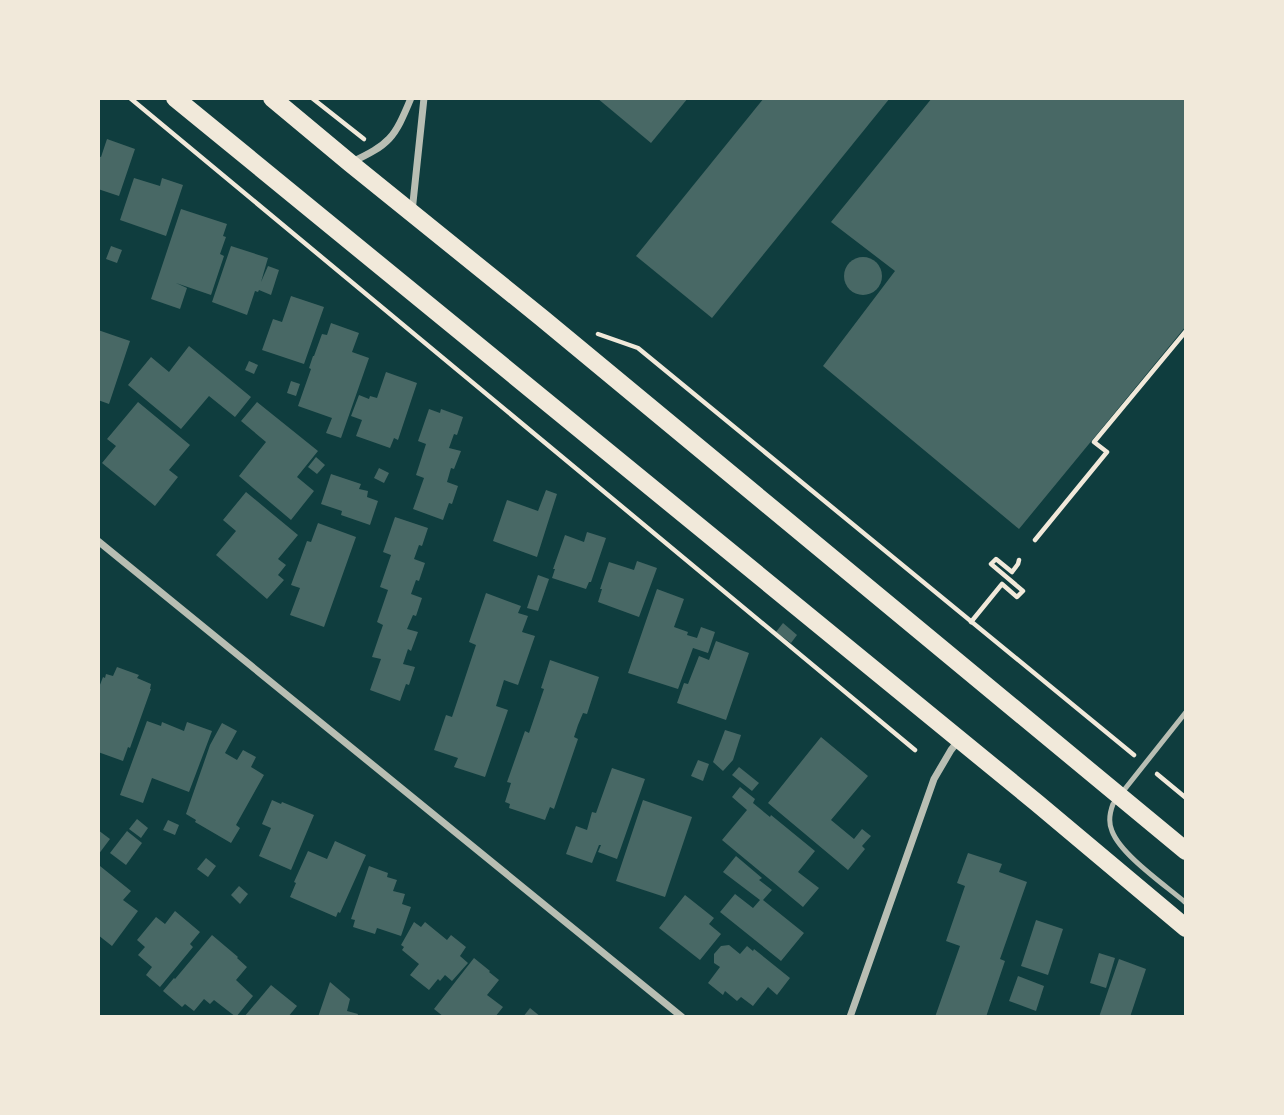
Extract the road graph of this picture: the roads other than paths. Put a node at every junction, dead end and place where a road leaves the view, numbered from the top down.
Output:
1 (175, 98) edge
2 (272, 98) edge
3 (411, 98) edge
4 (424, 98) edge
5 (350, 163) junction
6 (412, 213) junction
7 (98, 541) edge
8 (1186, 712) edge
9 (959, 740) junction
10 (1118, 796) junction
11 (1186, 851) edge
12 (1186, 903) edge
13 (1186, 928) edge
14 (682, 1017) edge
15 (850, 1017) edge

1 - 9 main road
2 - 5 main road
3 - 5 street
4 - 6 street
5 - 6 main road
6 - 10 main road
7 - 14 street
8 - 10 lane
9 - 13 main road
9 - 15 street
10 - 11 main road
10 - 12 lane

